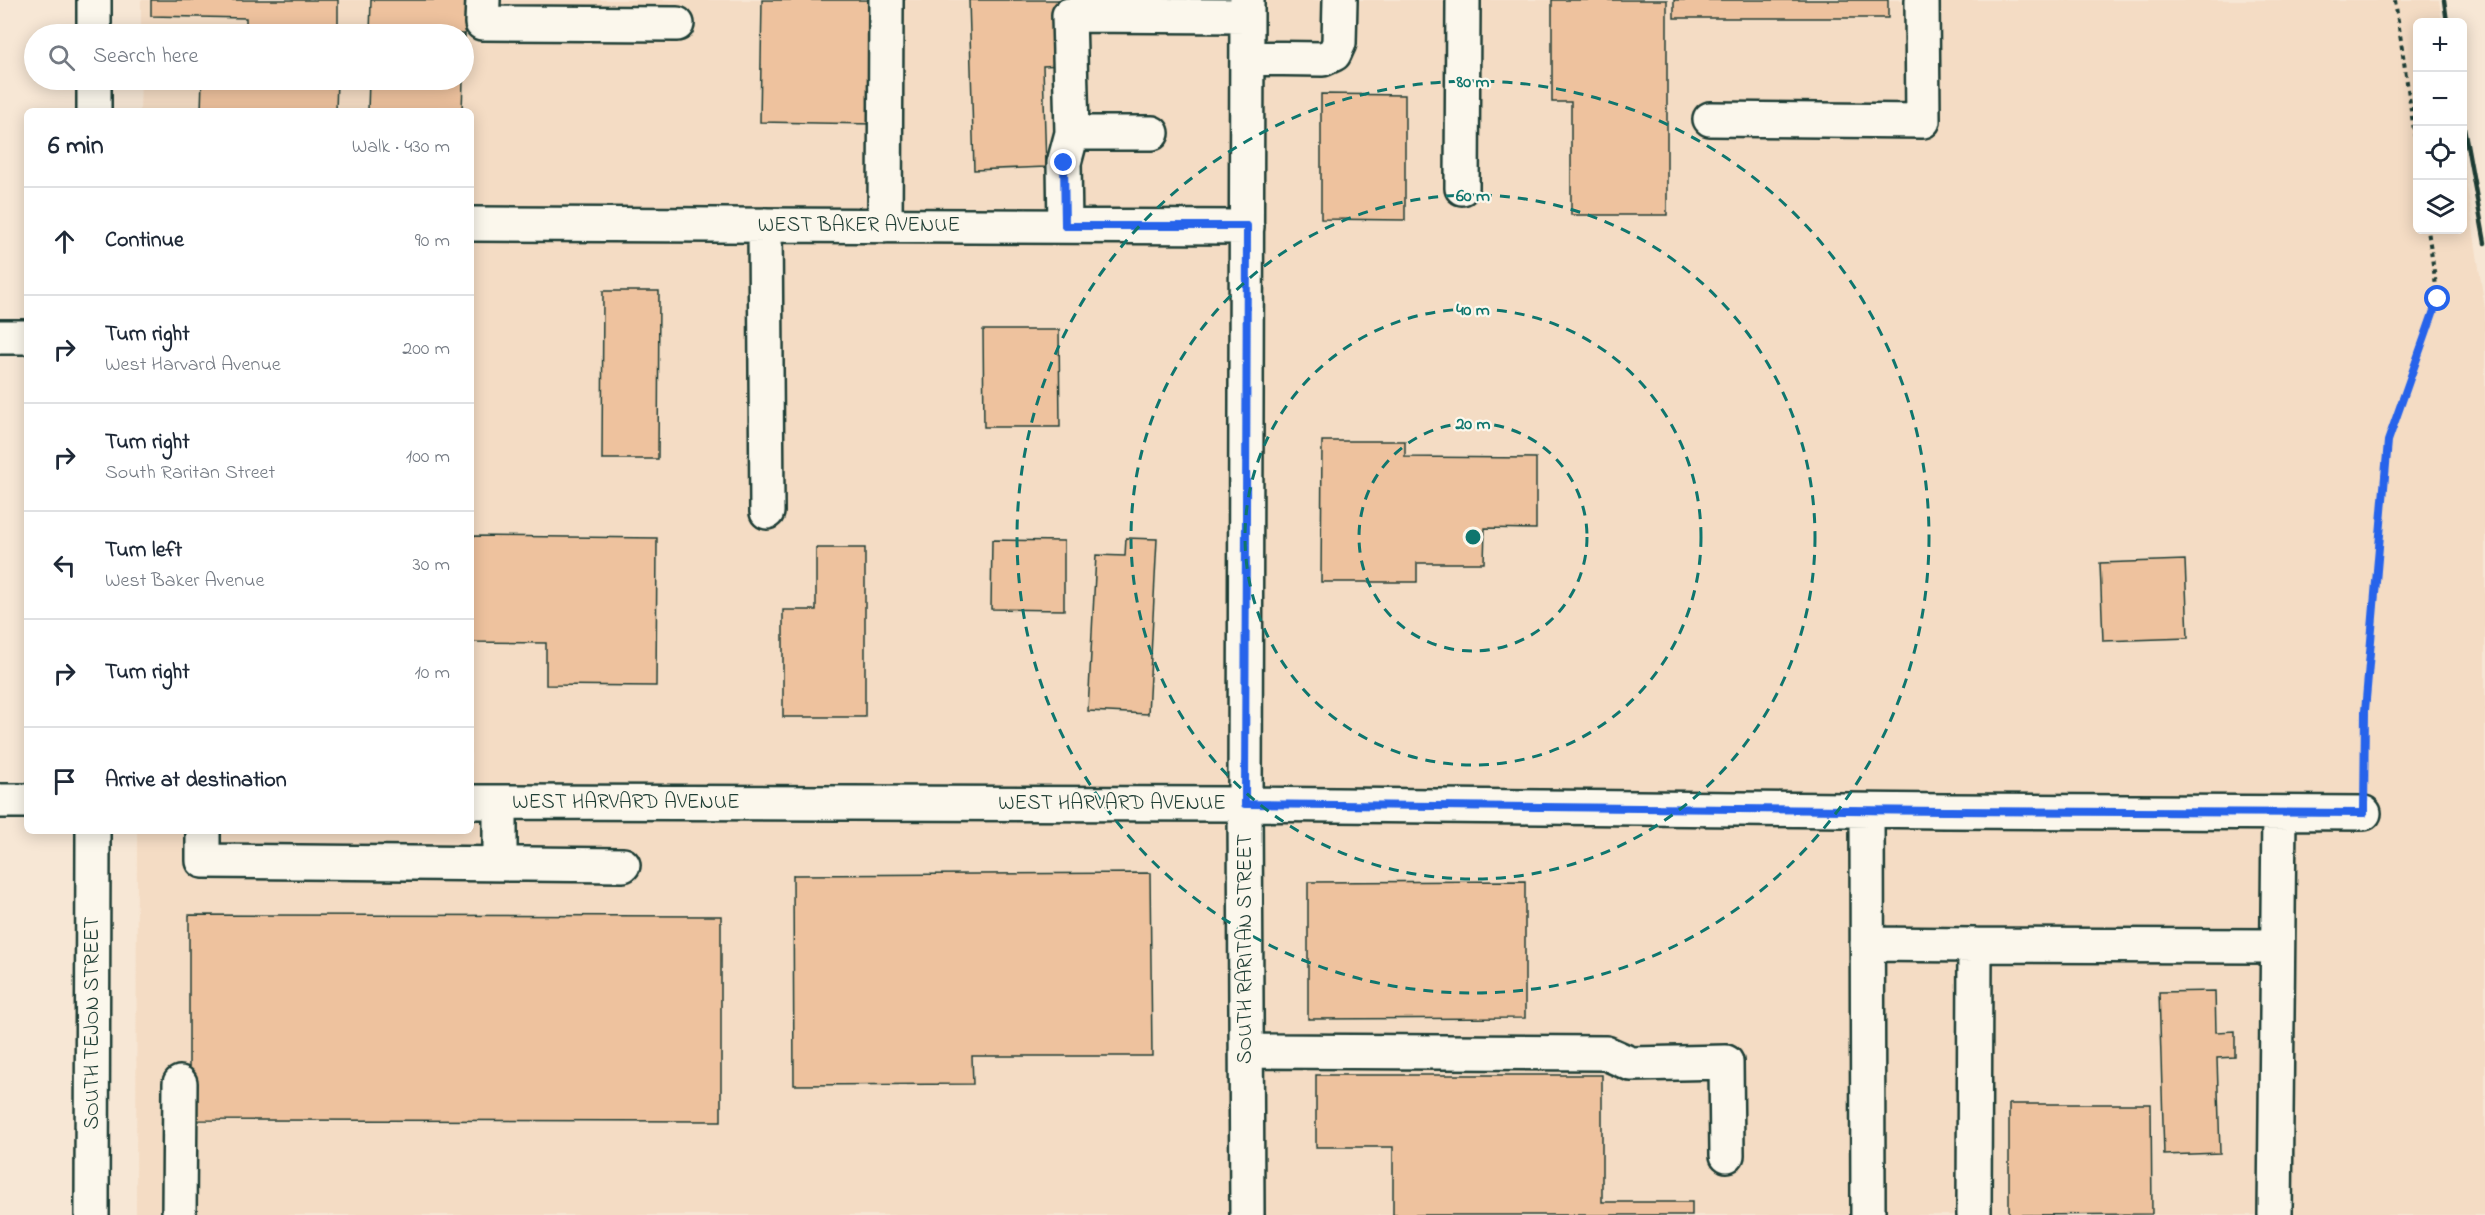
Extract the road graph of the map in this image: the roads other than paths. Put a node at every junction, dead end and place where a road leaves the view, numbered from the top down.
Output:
1 (94, 0) edge
2 (483, 0) edge
3 (886, 0) edge
4 (1340, 0) edge
5 (1463, 0) edge
6 (1922, 0) edge
7 (1247, 8) edge
8 (94, 24) edge
9 (677, 24) dead end
10 (1247, 58) junction
11 (94, 90) edge
12 (94, 108) edge
13 (1710, 119) dead end
14 (1072, 133) junction
15 (1152, 133) dead end
16 (1462, 188) dead end
17 (474, 224) edge
18 (765, 225) junction
19 (885, 226) junction
20 (1065, 226) junction
21 (1247, 226) junction
22 (0, 337) edge
23 (24, 337) edge
24 (767, 512) dead end
25 (0, 801) edge
26 (24, 801) edge
27 (485, 802) edge
28 (1245, 804) junction
29 (1867, 811) junction
30 (2279, 813) junction
31 (2364, 813) road end
32 (93, 834) edge
33 (203, 834) edge
34 (500, 864) junction
35 (623, 864) dead end
36 (1868, 944) junction
37 (1975, 945) junction
38 (2277, 946) junction
39 (1246, 1051) junction
40 (180, 1083) dead end
41 (1727, 1155) dead end
42 (92, 1215) edge
43 (179, 1215) edge
44 (1247, 1215) edge
45 (1868, 1215) edge
46 (1974, 1215) edge
47 (2275, 1215) edge

1 - 8 street
2 - 9 street
3 - 19 street
4 - 10 street
5 - 16 street
6 - 13 street
7 - 10 street, SOUTH RARITAN STREET
7 - 14 street
10 - 21 street, SOUTH RARITAN STREET
11 - 12 street
14 - 15 street
14 - 20 street
17 - 18 street, WEST BAKER AVENUE
18 - 19 street, WEST BAKER AVENUE
18 - 24 street
19 - 20 street, WEST BAKER AVENUE
20 - 21 street, WEST BAKER AVENUE
21 - 28 street, SOUTH RARITAN STREET
22 - 23 street
25 - 26 street
27 - 28 street, WEST HARVARD AVENUE
27 - 34 street
28 - 29 street, WEST HARVARD AVENUE
28 - 39 street, SOUTH RARITAN STREET
29 - 30 street, WEST HARVARD AVENUE
29 - 36 street
30 - 31 street, WEST HARVARD AVENUE
30 - 38 street
32 - 42 street, SOUTH TEJON STREET
33 - 34 street
34 - 35 street
36 - 37 street
36 - 45 street
37 - 38 street
37 - 46 street
38 - 47 street
39 - 41 street
39 - 44 street, SOUTH RARITAN STREET
40 - 43 street

